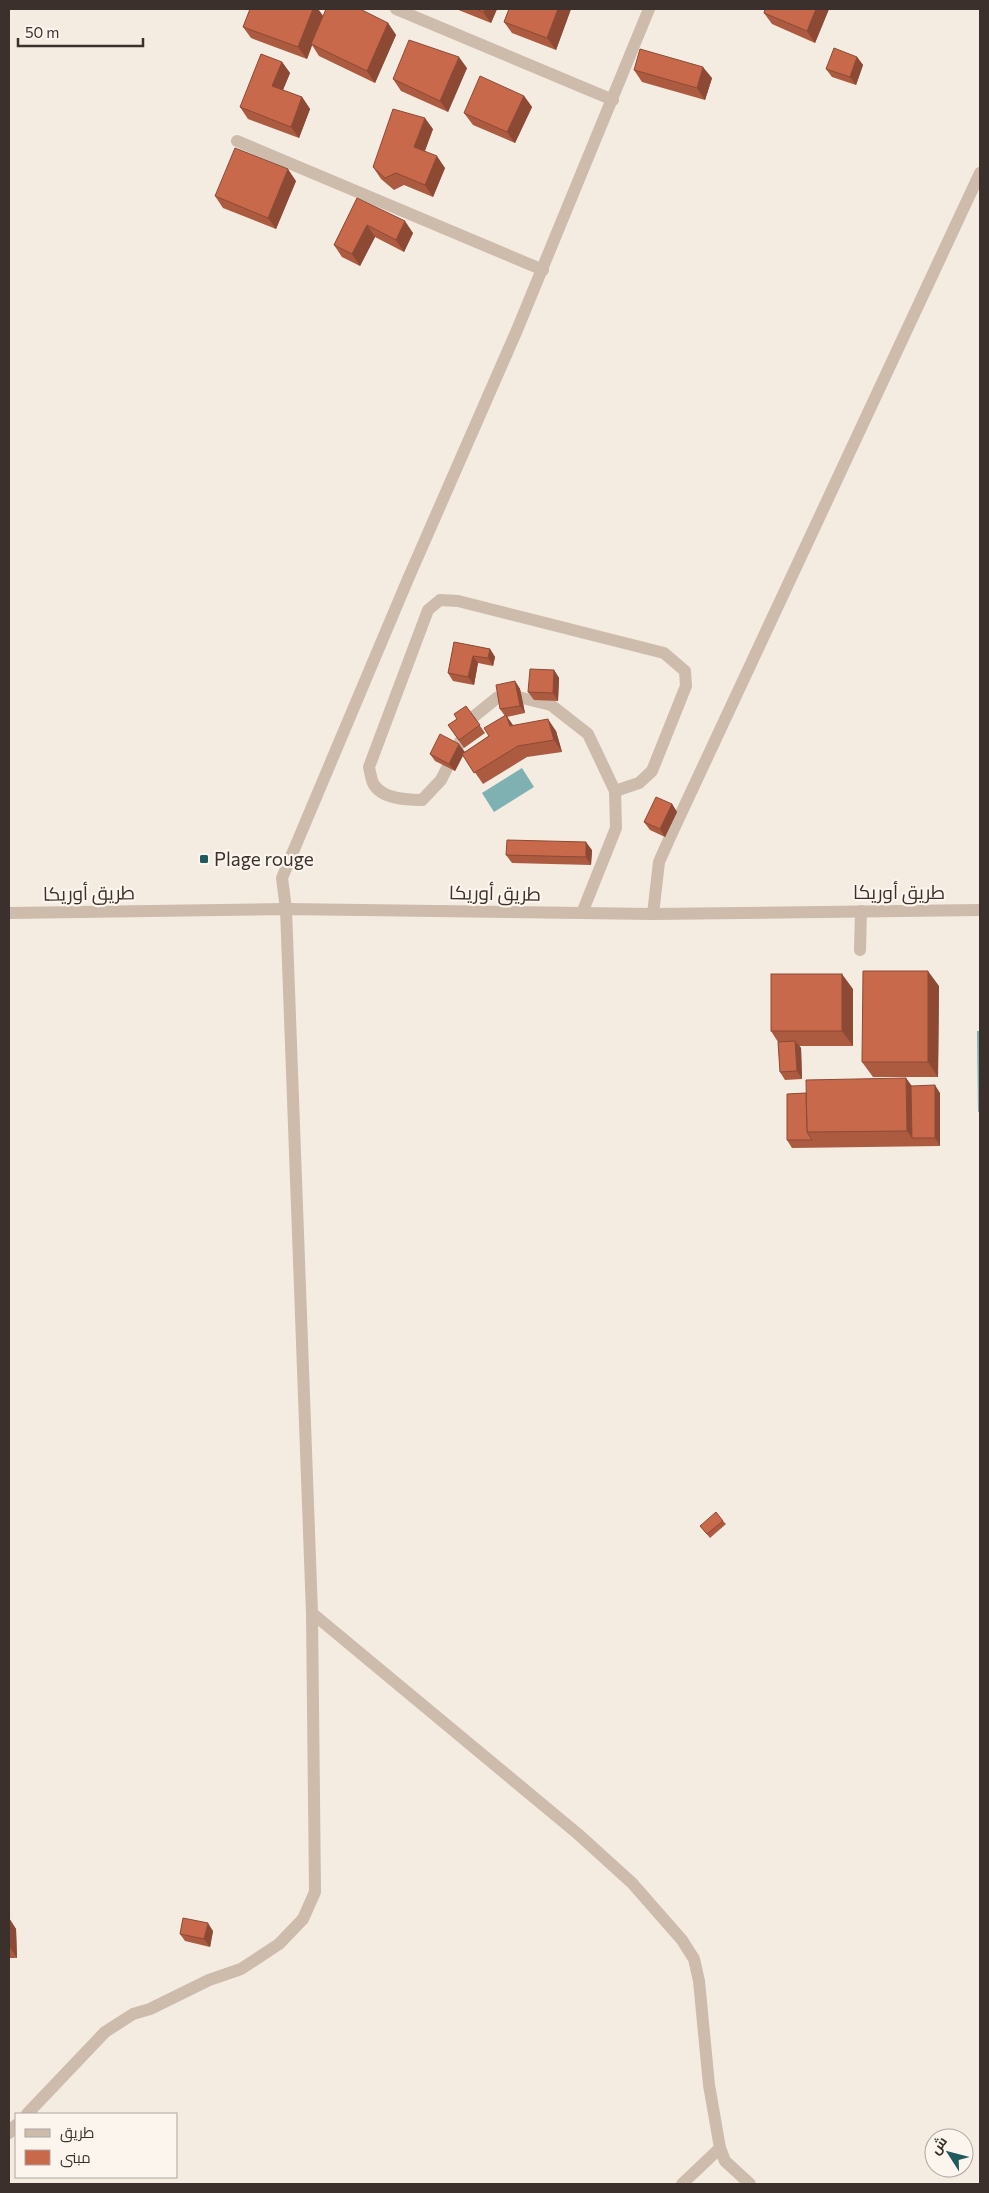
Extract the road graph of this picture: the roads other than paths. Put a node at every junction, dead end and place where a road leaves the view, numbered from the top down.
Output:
1 (396, 9) edge
2 (649, 9) edge
3 (613, 100) junction
4 (237, 142) dead end
5 (980, 173) edge
6 (542, 270) junction
7 (615, 791) junction
8 (286, 909) junction
9 (980, 910) edge
10 (861, 912) junction
11 (9, 913) edge
12 (582, 913) junction
13 (653, 914) junction
14 (860, 950) dead end
15 (312, 1613) junction
16 (28, 2113) edge
17 (720, 2148) junction
18 (682, 2184) edge
19 (750, 2184) edge

1 - 3 street
2 - 3 street
3 - 6 street
4 - 6 street
5 - 13 street
6 - 8 street
7 - 7 street
7 - 12 street
8 - 11 street, طريق أوريكا
8 - 12 street, طريق أوريكا
8 - 15 street
9 - 10 street, طريق أوريكا
10 - 13 street, طريق أوريكا
10 - 14 street
12 - 13 street, طريق أوريكا
15 - 16 street
15 - 17 street
17 - 18 street
17 - 19 street

